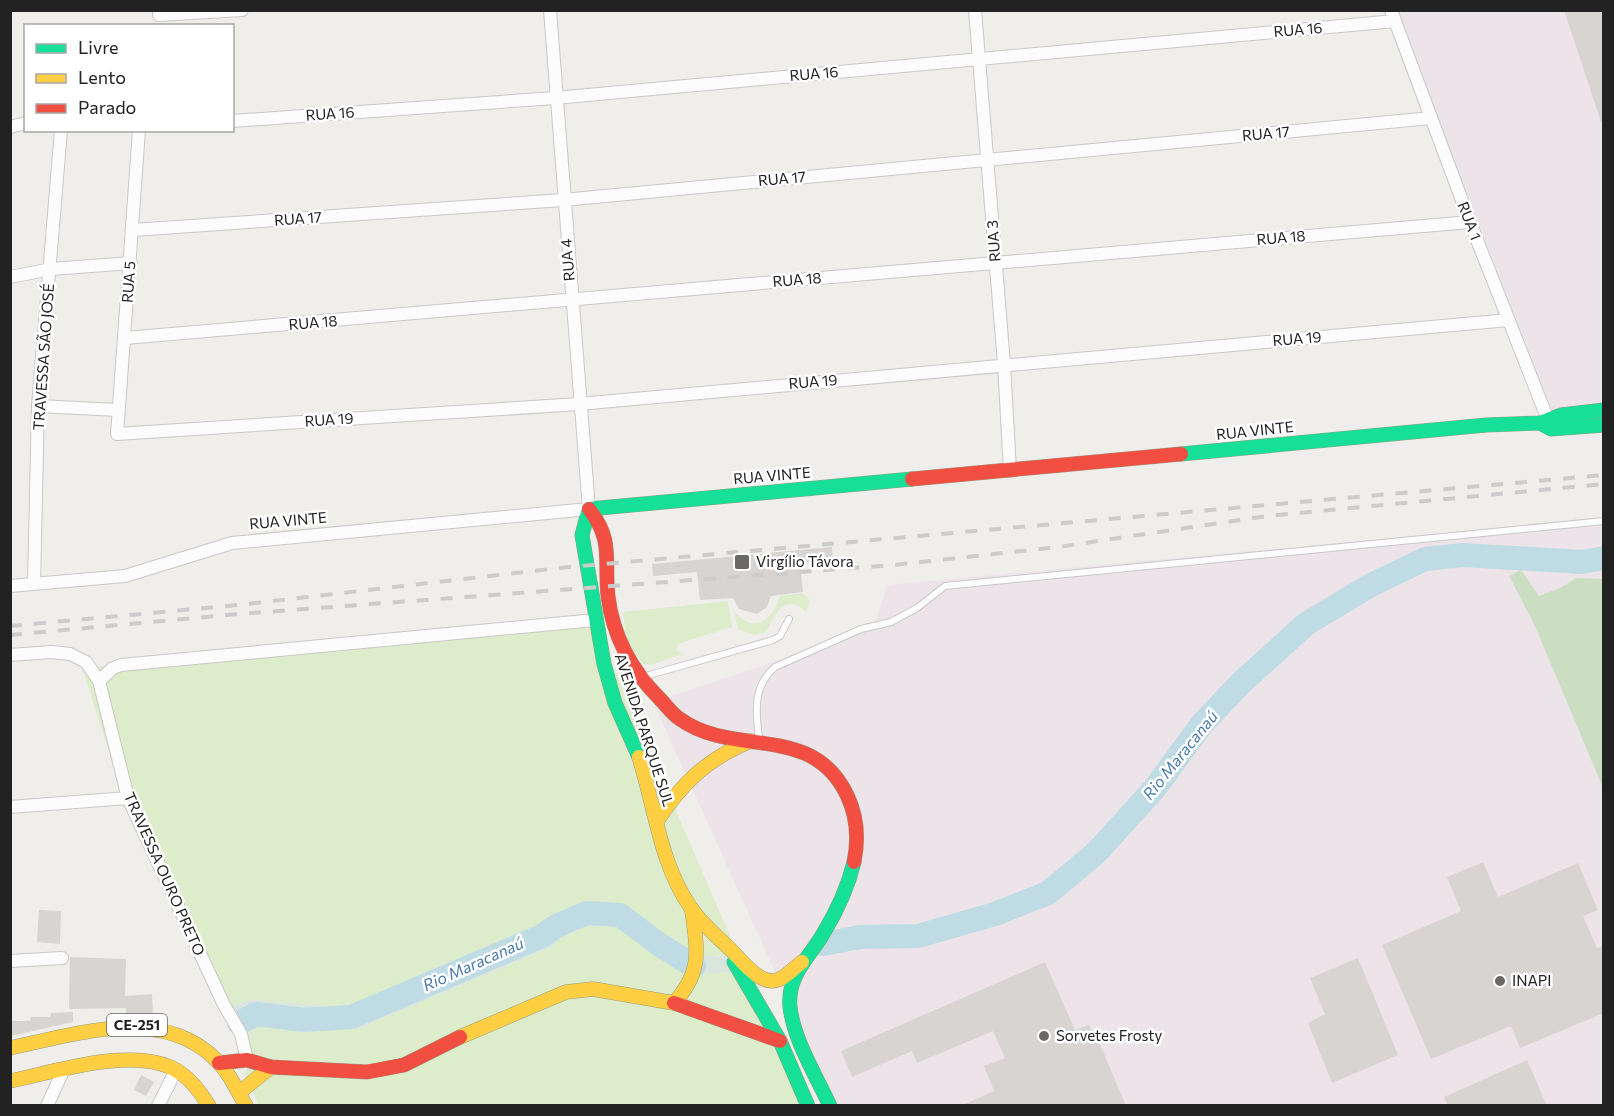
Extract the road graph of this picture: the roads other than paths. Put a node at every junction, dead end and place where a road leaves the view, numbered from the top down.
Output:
1 (242, 10) edge
2 (550, 10) edge
3 (975, 10) edge
4 (1393, 16) edge
5 (158, 17) edge
6 (978, 59) junction
7 (555, 98) junction
8 (1431, 118) junction
9 (234, 121) edge
10 (61, 132) edge
11 (139, 132) edge
12 (988, 160) junction
13 (563, 201) junction
14 (1470, 222) junction
15 (133, 230) junction
16 (995, 262) junction
17 (131, 263) junction
18 (51, 269) junction
19 (10, 277) edge
20 (572, 302) junction
21 (1509, 320) junction
22 (124, 339) junction
23 (1004, 364) junction
24 (579, 404) junction
25 (38, 406) junction
26 (118, 410) junction
27 (1604, 410) edge
28 (1547, 423) junction
29 (1604, 425) edge
30 (117, 434) joint
31 (1010, 471) junction
32 (589, 509) junction
33 (1604, 521) edge
34 (34, 584) junction
35 (10, 586) edge
36 (789, 619) dead end
37 (595, 620) junction
38 (10, 655) edge
39 (638, 678) junction
40 (99, 681) junction
41 (757, 740) junction
42 (128, 798) junction
43 (10, 807) edge
44 (657, 821) junction
45 (692, 910) junction
46 (724, 945) junction
47 (62, 958) dead end
48 (10, 961) edge
49 (802, 962) junction
50 (674, 1003) junction
51 (780, 1041) junction
52 (10, 1048) edge
53 (247, 1060) junction
54 (219, 1063) junction
55 (271, 1067) junction
56 (176, 1070) junction
57 (63, 1071) junction
58 (10, 1081) edge
59 (240, 1092) junction
60 (47, 1106) edge
61 (158, 1106) edge
62 (209, 1106) edge
63 (246, 1106) edge
64 (808, 1106) edge
65 (830, 1106) edge

1 - 5 street
2 - 7 street, RUA 4
3 - 6 street, RUA 3
4 - 6 street, RUA 16
4 - 8 street, RUA 1
6 - 7 street, RUA 16
6 - 12 street, RUA 3
7 - 9 street, RUA 16
7 - 13 street, RUA 4
8 - 12 street, RUA 17
8 - 14 street, RUA 1
10 - 18 street, TRAVESSA SÃO JOSÉ
11 - 15 street, RUA 5
12 - 13 street, RUA 17
12 - 16 street, RUA 3
13 - 15 street, RUA 17
13 - 20 street, RUA 4
14 - 16 street, RUA 18
14 - 21 street, RUA 1
15 - 17 street, RUA 5
16 - 20 street, RUA 18
16 - 23 street, RUA 3
17 - 18 street
17 - 22 street, RUA 5
18 - 19 street
18 - 25 street, TRAVESSA SÃO JOSÉ
20 - 22 street, RUA 18
20 - 24 street, RUA 4
21 - 23 street, RUA 19
21 - 28 street, RUA 1
22 - 26 street, RUA 5
23 - 24 street, RUA 19
23 - 31 street, RUA 3
24 - 30 street, RUA 19
24 - 32 street, RUA 4
25 - 26 street
25 - 34 street, TRAVESSA SÃO JOSÉ
26 - 30 street, RUA 5
27 - 28 street
28 - 29 street
28 - 31 street, RUA VINTE
31 - 32 street, RUA VINTE
32 - 34 street, RUA VINTE
32 - 37 street, AVENIDA PARQUE SUL
32 - 39 street, AVENIDA PARQUE SUL
33 - 41 lane
34 - 35 street, RUA VINTE
36 - 39 lane
37 - 40 street
37 - 44 street, AVENIDA PARQUE SUL
38 - 40 street
39 - 41 street, AVENIDA PARQUE SUL
40 - 42 street, TRAVESSA OURO PRETO
41 - 44 street
41 - 49 street, AVENIDA PARQUE SUL
42 - 43 street
42 - 53 street, TRAVESSA OURO PRETO
44 - 45 street, AVENIDA PARQUE SUL
45 - 46 street, AVENIDA PARQUE SUL
45 - 50 street
46 - 49 street, AVENIDA PARQUE SUL
46 - 51 street, AVENIDA PARQUE SUL
47 - 48 street
49 - 65 street, AVENIDA PARQUE SUL
50 - 51 street
50 - 55 street
51 - 64 street, AVENIDA PARQUE SUL
52 - 54 street, CE-251
53 - 54 street
53 - 55 street
54 - 59 street, CE-251
55 - 59 street
56 - 57 street
56 - 61 street
56 - 62 street
57 - 58 street
57 - 60 street
59 - 63 street, CE-251

